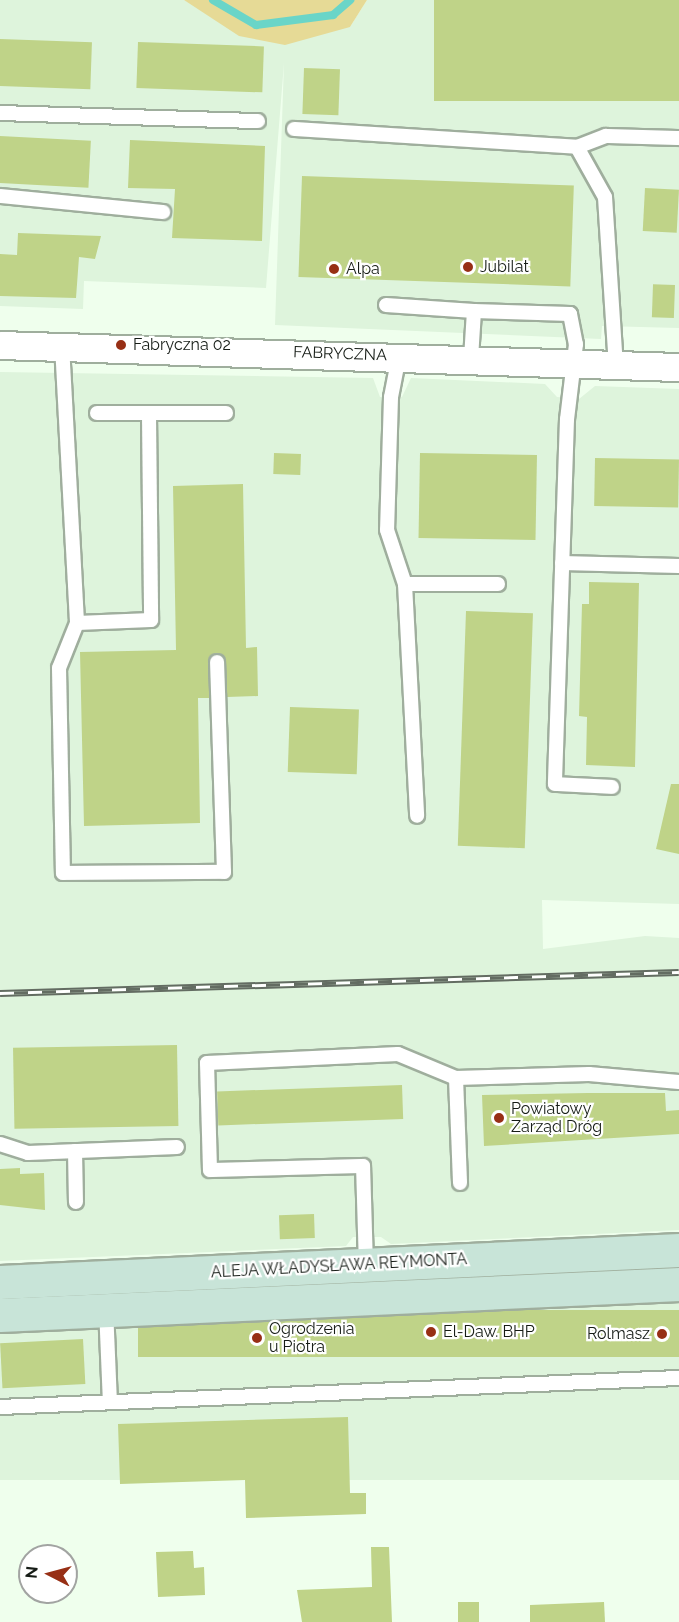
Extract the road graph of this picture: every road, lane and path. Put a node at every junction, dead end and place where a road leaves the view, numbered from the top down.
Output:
1 (0, 113) edge
2 (258, 121) dead end
3 (294, 129) dead end
4 (679, 138) edge
5 (577, 147) junction
6 (0, 196) edge
7 (163, 212) dead end
8 (386, 305) dead end
9 (474, 311) junction
10 (0, 345) edge
11 (62, 345) junction
12 (399, 356) junction
13 (471, 359) junction
14 (575, 363) junction
15 (616, 365) junction
16 (679, 367) edge
17 (97, 413) dead end
18 (226, 413) dead end
19 (149, 416) junction
20 (562, 562) junction
21 (679, 566) edge
22 (405, 584) junction
23 (498, 584) dead end
24 (77, 623) junction
25 (217, 662) dead end
26 (612, 787) dead end
27 (417, 816) dead end
28 (456, 1078) junction
29 (679, 1082) edge
30 (0, 1144) edge
31 (177, 1147) dead end
32 (75, 1150) junction
33 (460, 1183) dead end
34 (76, 1202) dead end
35 (679, 1250) edge
36 (366, 1264) junction
37 (105, 1277) junction
38 (0, 1282) edge
39 (679, 1284) edge
40 (367, 1298) junction
41 (106, 1310) junction
42 (0, 1315) edge
43 (679, 1378) edge
44 (110, 1402) junction
45 (0, 1407) edge

1 - 2 lane
3 - 5 lane
4 - 5 lane
5 - 15 lane
6 - 7 lane
8 - 9 lane
9 - 13 lane
9 - 14 lane
10 - 11 street, FABRYCZNA
11 - 12 street, FABRYCZNA
11 - 24 lane
12 - 13 street, FABRYCZNA
12 - 22 lane
13 - 14 street, FABRYCZNA
14 - 15 street, FABRYCZNA
14 - 20 lane
15 - 16 street, FABRYCZNA
17 - 19 lane
18 - 19 lane
19 - 24 lane
20 - 21 lane
20 - 26 lane
22 - 23 lane
22 - 27 lane
24 - 25 lane
28 - 29 lane
28 - 33 lane
28 - 36 lane
30 - 32 lane
31 - 32 lane
32 - 34 lane
35 - 36 street, ALEJA WŁADYSŁAWA REYMONTA
36 - 37 street, ALEJA WŁADYSŁAWA REYMONTA
36 - 40 lane
37 - 38 street, ALEJA WŁADYSŁAWA REYMONTA
37 - 41 lane
39 - 40 street, ALEJA WŁADYSŁAWA REYMONTA
40 - 41 street, ALEJA WŁADYSŁAWA REYMONTA
41 - 42 street, ALEJA WŁADYSŁAWA REYMONTA
41 - 44 lane
43 - 44 lane
44 - 45 lane

